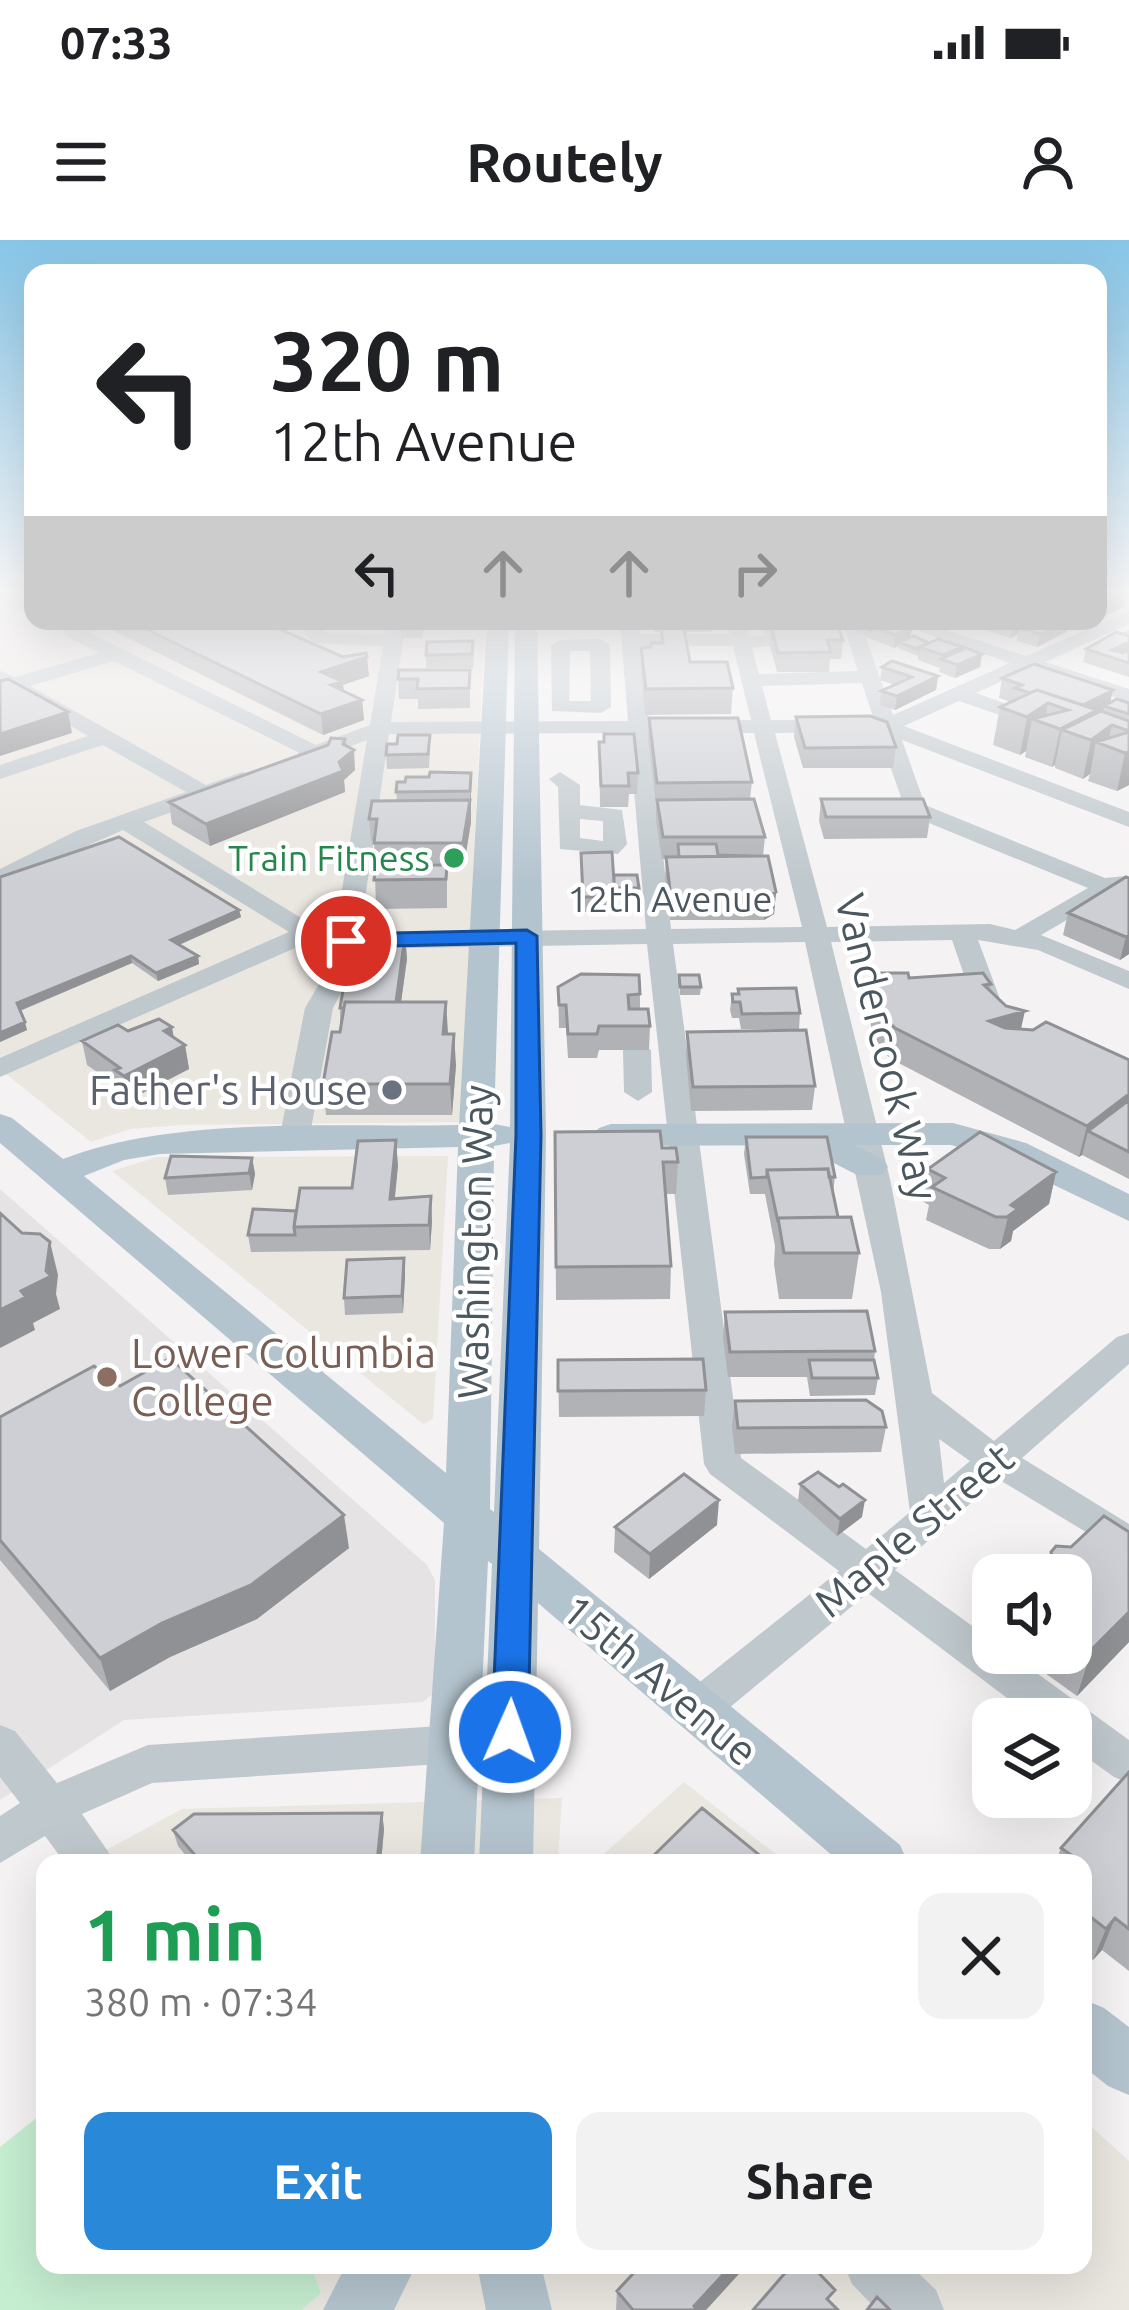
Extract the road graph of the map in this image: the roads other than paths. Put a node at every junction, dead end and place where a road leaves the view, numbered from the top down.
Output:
1 (14, 689) edge
2 (173, 689) edge
3 (387, 689) edge
4 (513, 689) edge
5 (540, 689) edge
6 (630, 689) edge
7 (752, 689) edge
8 (873, 689) edge
9 (972, 689) edge
10 (960, 694) junction
11 (997, 707) junction
12 (1026, 717) junction
13 (760, 724) junction
14 (562, 726) junction
15 (886, 726) junction
16 (511, 727) junction
17 (381, 728) junction
18 (630, 736) junction
19 (105, 737) junction
20 (928, 742) junction
21 (958, 754) junction
22 (1129, 754) edge
23 (292, 760) junction
24 (0, 772) edge
25 (550, 773) junction
26 (204, 793) junction
27 (569, 811) dead end
28 (1129, 820) edge
29 (125, 821) junction
30 (0, 877) edge
31 (1122, 885) edge
32 (962, 932) junction
33 (308, 933) junction
34 (659, 934) junction
35 (814, 935) junction
36 (527, 936) junction
37 (1022, 936) junction
38 (485, 937) junction
39 (346, 941) junction
40 (1129, 981) edge
41 (670, 1012) junction
42 (1015, 1034) edge
43 (0, 1068) edge
44 (638, 1091) dead end
45 (0, 1126) edge
46 (528, 1135) junction
47 (687, 1135) junction
48 (476, 1136) junction
49 (294, 1140) junction
50 (867, 1149) junction
51 (57, 1174) junction
52 (1129, 1209) edge
53 (1126, 1351) edge
54 (918, 1401) junction
55 (996, 1460) junction
56 (930, 1518) junction
57 (467, 1519) junction
58 (1129, 1543) edge
59 (515, 1558) junction
60 (865, 1573) junction
61 (1037, 1698) edge
62 (696, 1710) junction
63 (1092, 1737) edge
64 (0, 1744) edge
65 (456, 1744) junction
66 (1129, 1764) edge
67 (50, 1808) junction
68 (0, 1842) edge
69 (86, 1854) edge
70 (448, 1854) edge
71 (506, 1854) edge
72 (870, 1854) edge
73 (1092, 2035) edge
74 (1129, 2065) edge
75 (378, 2274) edge
76 (510, 2274) edge
77 (880, 2274) edge
78 (356, 2310) edge
79 (519, 2310) edge
80 (916, 2310) edge

1 - 19 street
2 - 23 street
3 - 17 street
4 - 16 main road, Washington Way
5 - 16 main road, Washington Way
6 - 18 street
7 - 13 street, Vandercook Way
8 - 15 street
9 - 10 street
10 - 11 street
10 - 15 street
11 - 12 street
11 - 20 street
12 - 21 street
12 - 22 street
13 - 15 street
13 - 18 street
13 - 35 street, Vandercook Way
14 - 16 street
14 - 18 street
14 - 18 street
15 - 20 street
15 - 31 street
16 - 17 street
16 - 25 main road, Washington Way
16 - 38 main road, Washington Way
17 - 23 street
17 - 39 street
18 - 34 street
19 - 24 street
19 - 26 street
20 - 21 street
21 - 28 street
23 - 26 street
25 - 27 street
25 - 36 main road, Washington Way
26 - 29 street
29 - 30 street
29 - 33 street, 12th Avenue
31 - 37 street
32 - 35 street, 12th Avenue
32 - 37 street, 12th Avenue
32 - 42 street
33 - 39 street, 12th Avenue
33 - 43 street
34 - 35 street, 12th Avenue
34 - 36 street, 12th Avenue
34 - 41 street
35 - 50 street, Vandercook Way
36 - 38 street, 12th Avenue
36 - 46 main road, Washington Way
37 - 40 street, 12th Avenue
38 - 39 street, 12th Avenue
38 - 48 main road, Washington Way
39 - 49 street
41 - 44 street
41 - 47 street
45 - 51 main road, 15th Avenue
46 - 47 main road
46 - 48 main road
46 - 59 main road, Washington Way
47 - 50 main road
47 - 60 street
48 - 49 main road
48 - 57 main road, Washington Way
49 - 51 main road
50 - 52 main road
50 - 54 street, Vandercook Way
51 - 57 main road, 15th Avenue
53 - 55 street, Maple Street
54 - 55 street
54 - 56 street, Vandercook Way
55 - 56 street, Maple Street
55 - 58 street
56 - 60 street, Maple Street
57 - 59 main road, 15th Avenue
57 - 65 main road, Washington Way
59 - 62 main road, 15th Avenue
59 - 71 main road, Washington Way
60 - 61 street
60 - 62 street, Maple Street
62 - 72 main road, 15th Avenue
63 - 66 street
64 - 67 street
65 - 67 street
65 - 70 main road, Washington Way
67 - 68 street
67 - 69 street
73 - 74 main road
75 - 78 main road
76 - 79 main road
77 - 80 street

